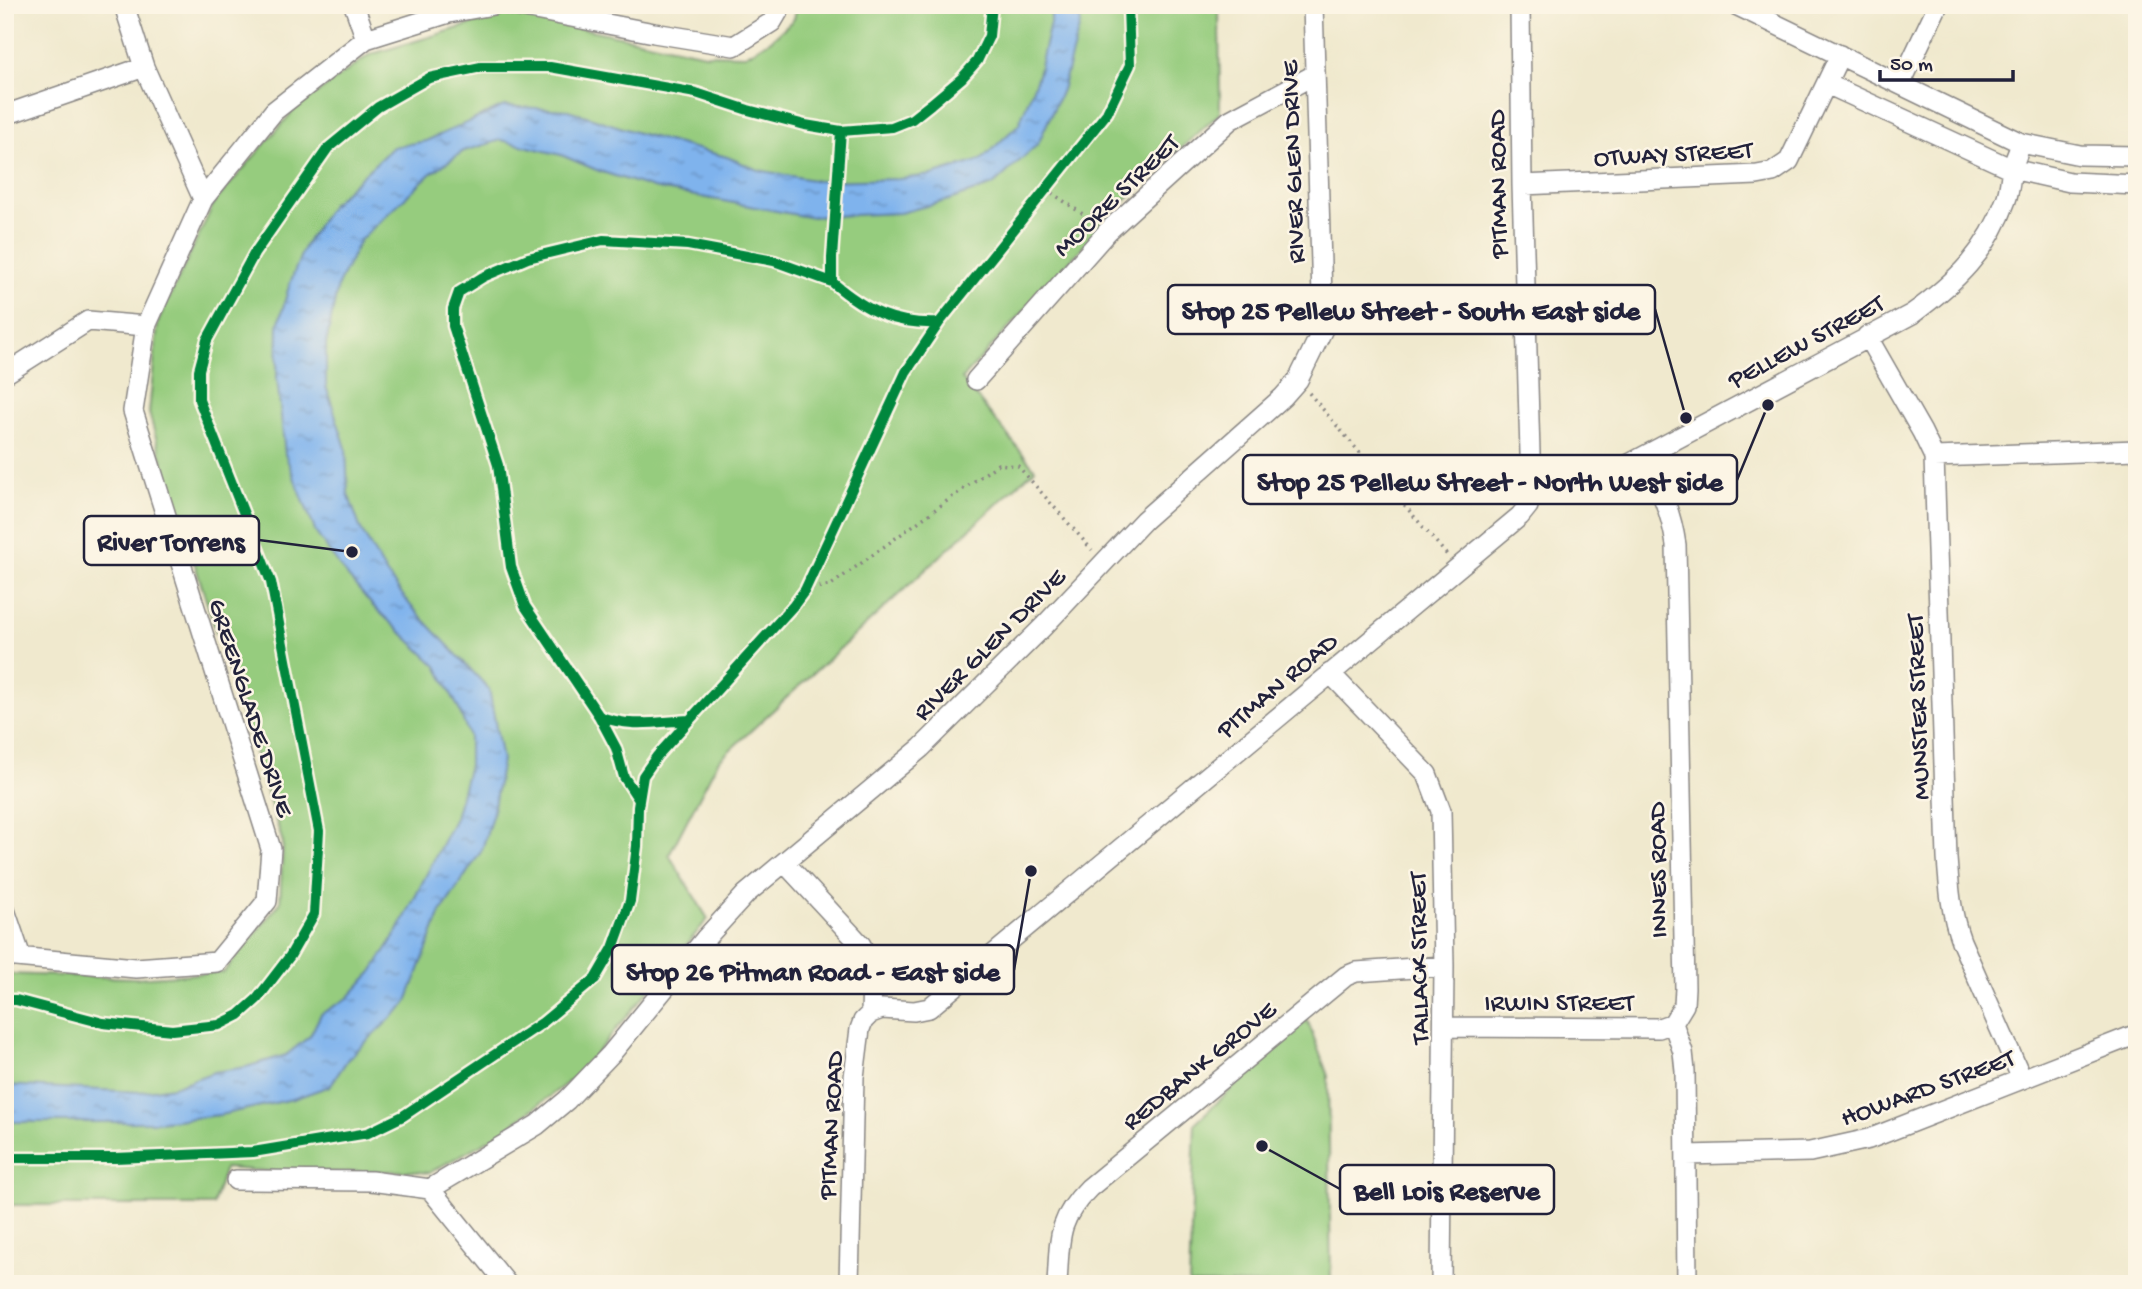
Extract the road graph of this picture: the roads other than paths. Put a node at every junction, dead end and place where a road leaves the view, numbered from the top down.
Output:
1 (124, 5) edge
2 (354, 5) edge
3 (493, 5) edge
4 (509, 5) edge
5 (782, 5) edge
6 (1313, 5) edge
7 (1520, 5) edge
8 (1737, 5) edge
9 (1938, 5) edge
10 (366, 39) junction
11 (1840, 55) junction
12 (144, 67) junction
13 (1314, 75) junction
14 (1901, 83) junction
15 (1828, 84) junction
16 (5, 115) edge
17 (2021, 143) junction
18 (2137, 156) edge
19 (2012, 169) junction
20 (1522, 185) junction
21 (2137, 185) edge
22 (203, 199) junction
23 (146, 326) junction
24 (1867, 336) junction
25 (5, 374) edge
26 (976, 380) dead end
27 (2137, 450) edge
28 (1643, 457) junction
29 (1934, 457) junction
30 (1531, 486) junction
31 (1330, 673) junction
32 (785, 863) junction
33 (5, 910) edge
34 (13, 956) edge
35 (1444, 966) junction
36 (871, 1013) junction
37 (1673, 1023) junction
38 (1444, 1027) junction
39 (2137, 1034) edge
40 (2022, 1079) junction
41 (1686, 1155) junction
42 (236, 1180) dead end
43 (430, 1189) junction
44 (507, 1284) edge
45 (849, 1284) edge
46 (1057, 1284) edge
47 (1441, 1284) edge
48 (1687, 1284) edge

1 - 12 street
2 - 10 street
3 - 10 street, GREENGLADE DRIVE
4 - 5 street
6 - 13 street, RIVER GLEN DRIVE
7 - 20 street, PITMAN ROAD
8 - 11 street
9 - 14 street
10 - 22 street, GREENGLADE DRIVE
11 - 14 street
11 - 15 street, OTWAY STREET
12 - 16 street
12 - 22 street
13 - 26 street, MOORE STREET
13 - 32 street, RIVER GLEN DRIVE
14 - 17 street
15 - 19 street
15 - 20 street, OTWAY STREET
17 - 18 street
17 - 19 street, PELLEW STREET
19 - 21 street
19 - 24 street, PELLEW STREET
20 - 30 street, PITMAN ROAD
22 - 23 street, GREENGLADE DRIVE
23 - 25 street
23 - 34 street, GREENGLADE DRIVE
24 - 28 street, PELLEW STREET
24 - 29 street, MUNSTER STREET
27 - 29 street
28 - 30 street, PELLEW STREET
28 - 37 street, INNES ROAD
29 - 40 street, MUNSTER STREET
30 - 31 street, PITMAN ROAD
31 - 35 street, TALLACK STREET
31 - 36 street, PITMAN ROAD
32 - 36 street
32 - 43 street, RIVER GLEN DRIVE
33 - 34 street
35 - 38 street, TALLACK STREET
35 - 46 street, REDBANK GROVE
36 - 45 street, PITMAN ROAD
37 - 38 street, IRWIN STREET
37 - 41 street
38 - 47 street, TALLACK STREET
39 - 40 street, HOWARD STREET
40 - 41 street, HOWARD STREET
41 - 48 street
42 - 43 street
43 - 44 street

